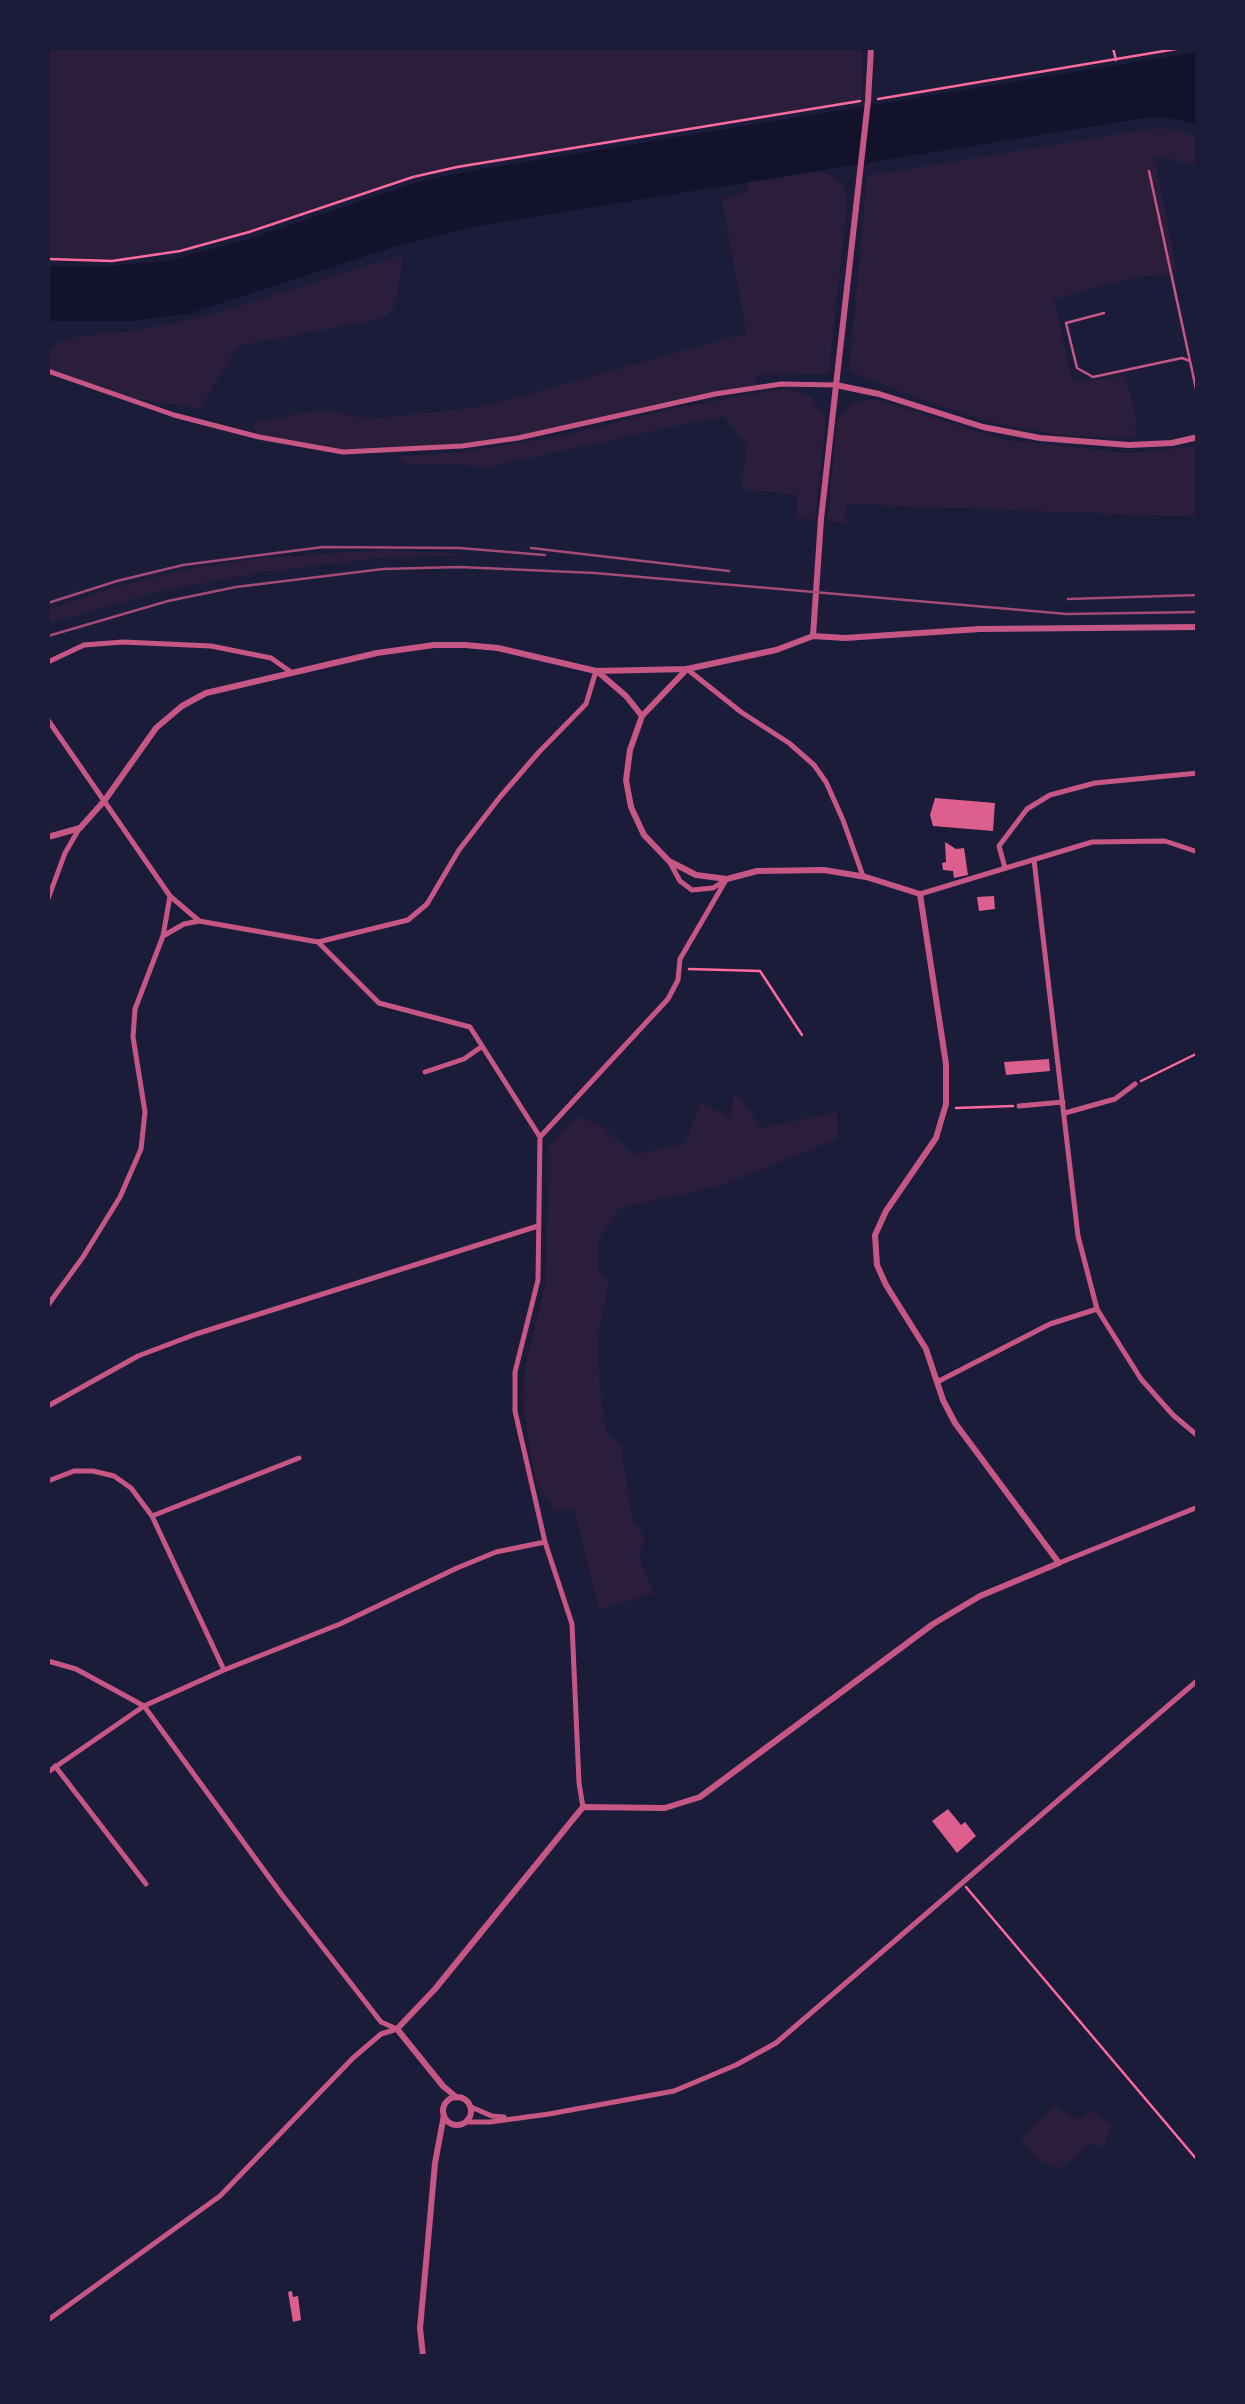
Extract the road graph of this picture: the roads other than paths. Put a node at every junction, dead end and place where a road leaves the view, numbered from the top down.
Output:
1 (871, 48) edge
2 (1149, 170) dead end
3 (1104, 313) dead end
4 (1190, 362) junction
5 (48, 371) edge
6 (836, 385) junction
7 (1198, 398) edge
8 (1198, 438) edge
9 (1198, 627) edge
10 (813, 636) junction
11 (48, 662) edge
12 (686, 668) junction
13 (596, 670) junction
14 (291, 672) junction
15 (642, 716) junction
16 (48, 720) edge
17 (1198, 774) edge
18 (105, 800) junction
19 (80, 828) junction
20 (48, 836) edge
21 (1198, 852) edge
22 (1034, 860) junction
23 (669, 861) junction
24 (1005, 868) junction
25 (862, 876) junction
26 (726, 879) junction
27 (920, 894) junction
28 (170, 896) junction
29 (48, 899) edge
30 (199, 921) junction
31 (163, 936) junction
32 (318, 942) junction
33 (481, 1048) junction
34 (425, 1072) dead end
35 (1135, 1084) road end
36 (1064, 1102) junction
37 (1019, 1106) road end
38 (1065, 1113) junction
39 (540, 1137) junction
40 (538, 1226) junction
41 (48, 1305) edge
42 (1096, 1308) junction
43 (939, 1381) junction
44 (48, 1406) edge
45 (1198, 1436) edge
46 (299, 1458) dead end
47 (48, 1481) edge
48 (1198, 1507) edge
49 (152, 1516) junction
50 (544, 1542) junction
51 (1060, 1564) junction
52 (48, 1662) edge
53 (224, 1670) junction
54 (1198, 1680) edge
55 (144, 1706) junction
56 (54, 1766) junction
57 (48, 1772) edge
58 (583, 1806) junction
59 (146, 1884) dead end
60 (397, 2029) junction
61 (443, 2086) junction
62 (456, 2097) junction
63 (446, 2102) junction
64 (470, 2107) junction
65 (444, 2115) junction
66 (512, 2118) junction
67 (466, 2122) junction
68 (455, 2124) junction
69 (438, 2142) junction
70 (48, 2320) edge
71 (423, 2356) edge

1 - 6 street
2 - 4 lane
3 - 4 lane
4 - 7 lane
5 - 6 street
6 - 8 street
6 - 10 street
9 - 10 street
10 - 12 street
11 - 14 street
12 - 13 street
12 - 15 street
12 - 25 street
13 - 14 street
13 - 15 street
13 - 32 street
14 - 18 street
15 - 23 street
16 - 18 street
17 - 24 street
18 - 19 street
18 - 28 street
19 - 20 street
19 - 29 street
21 - 22 street
22 - 24 street
22 - 36 street
23 - 26 street
23 - 26 street
24 - 27 street
25 - 26 street
25 - 27 street
26 - 39 street
27 - 43 street
28 - 30 street
28 - 31 street
30 - 31 street
30 - 32 street
31 - 41 street
32 - 33 street
33 - 34 street
33 - 39 street
35 - 38 street
36 - 37 street
36 - 38 street
38 - 42 street
39 - 40 street
40 - 44 street
40 - 50 street
42 - 43 street
42 - 45 street
43 - 51 street
46 - 49 street
47 - 49 street
48 - 51 street
49 - 53 street
50 - 53 street
50 - 58 street
51 - 58 street
52 - 55 street
53 - 55 street
54 - 66 street
55 - 56 street
55 - 60 street
56 - 57 street
56 - 59 street
58 - 60 street
60 - 61 street
60 - 70 street
61 - 62 street
61 - 63 street
62 - 63 street
62 - 64 street
63 - 65 street
64 - 66 street
64 - 67 street
65 - 68 street
65 - 69 street
66 - 67 street
67 - 68 street
68 - 69 street
69 - 71 street

